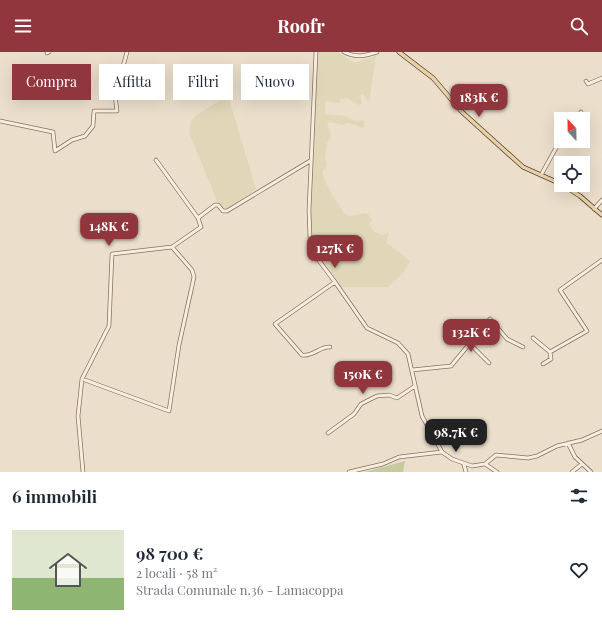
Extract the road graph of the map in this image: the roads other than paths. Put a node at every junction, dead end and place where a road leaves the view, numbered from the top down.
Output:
1 (127, 52) edge
2 (316, 52) edge
3 (344, 52) edge
4 (377, 52) edge
5 (394, 52) edge
6 (400, 53) edge
7 (602, 78) edge
8 (586, 81) dead end
9 (0, 121) edge
10 (556, 148) edge
11 (156, 160) dead end
12 (310, 161) junction
13 (540, 175) junction
14 (554, 181) edge
15 (573, 192) edge
16 (602, 200) edge
17 (594, 209) junction
18 (602, 215) edge
19 (198, 218) junction
20 (172, 247) junction
21 (602, 260) edge
22 (336, 282) junction
23 (533, 338) dead end
24 (469, 343) junction
25 (330, 346) dead end
26 (523, 347) dead end
27 (550, 352) junction
28 (489, 363) dead end
29 (543, 364) dead end
30 (412, 370) junction
31 (85, 380) dead end
32 (415, 386) junction
33 (602, 431) edge
34 (328, 433) dead end
35 (568, 443) junction
36 (442, 452) junction
37 (485, 464) junction
38 (582, 464) junction
39 (464, 465) junction
40 (83, 472) edge
41 (349, 472) edge
42 (466, 472) edge
43 (497, 472) edge
44 (572, 472) edge
45 (591, 472) edge

1 - 9 street
2 - 12 street
3 - 4 street
5 - 6 street
6 - 13 main road
7 - 8 street
10 - 13 street
11 - 19 street
12 - 19 street
12 - 22 street
13 - 14 main road
15 - 17 main road
16 - 17 street
17 - 18 main road
19 - 20 street
20 - 31 street
20 - 40 street
21 - 27 street
22 - 25 street
22 - 30 street
23 - 27 street
24 - 26 street
24 - 28 street
24 - 30 street
27 - 29 street
30 - 32 street
32 - 34 street
32 - 36 street
33 - 35 street
35 - 37 street
35 - 38 street
36 - 39 street
36 - 41 street
37 - 39 street
37 - 43 street
38 - 44 street
38 - 45 street
39 - 42 street

